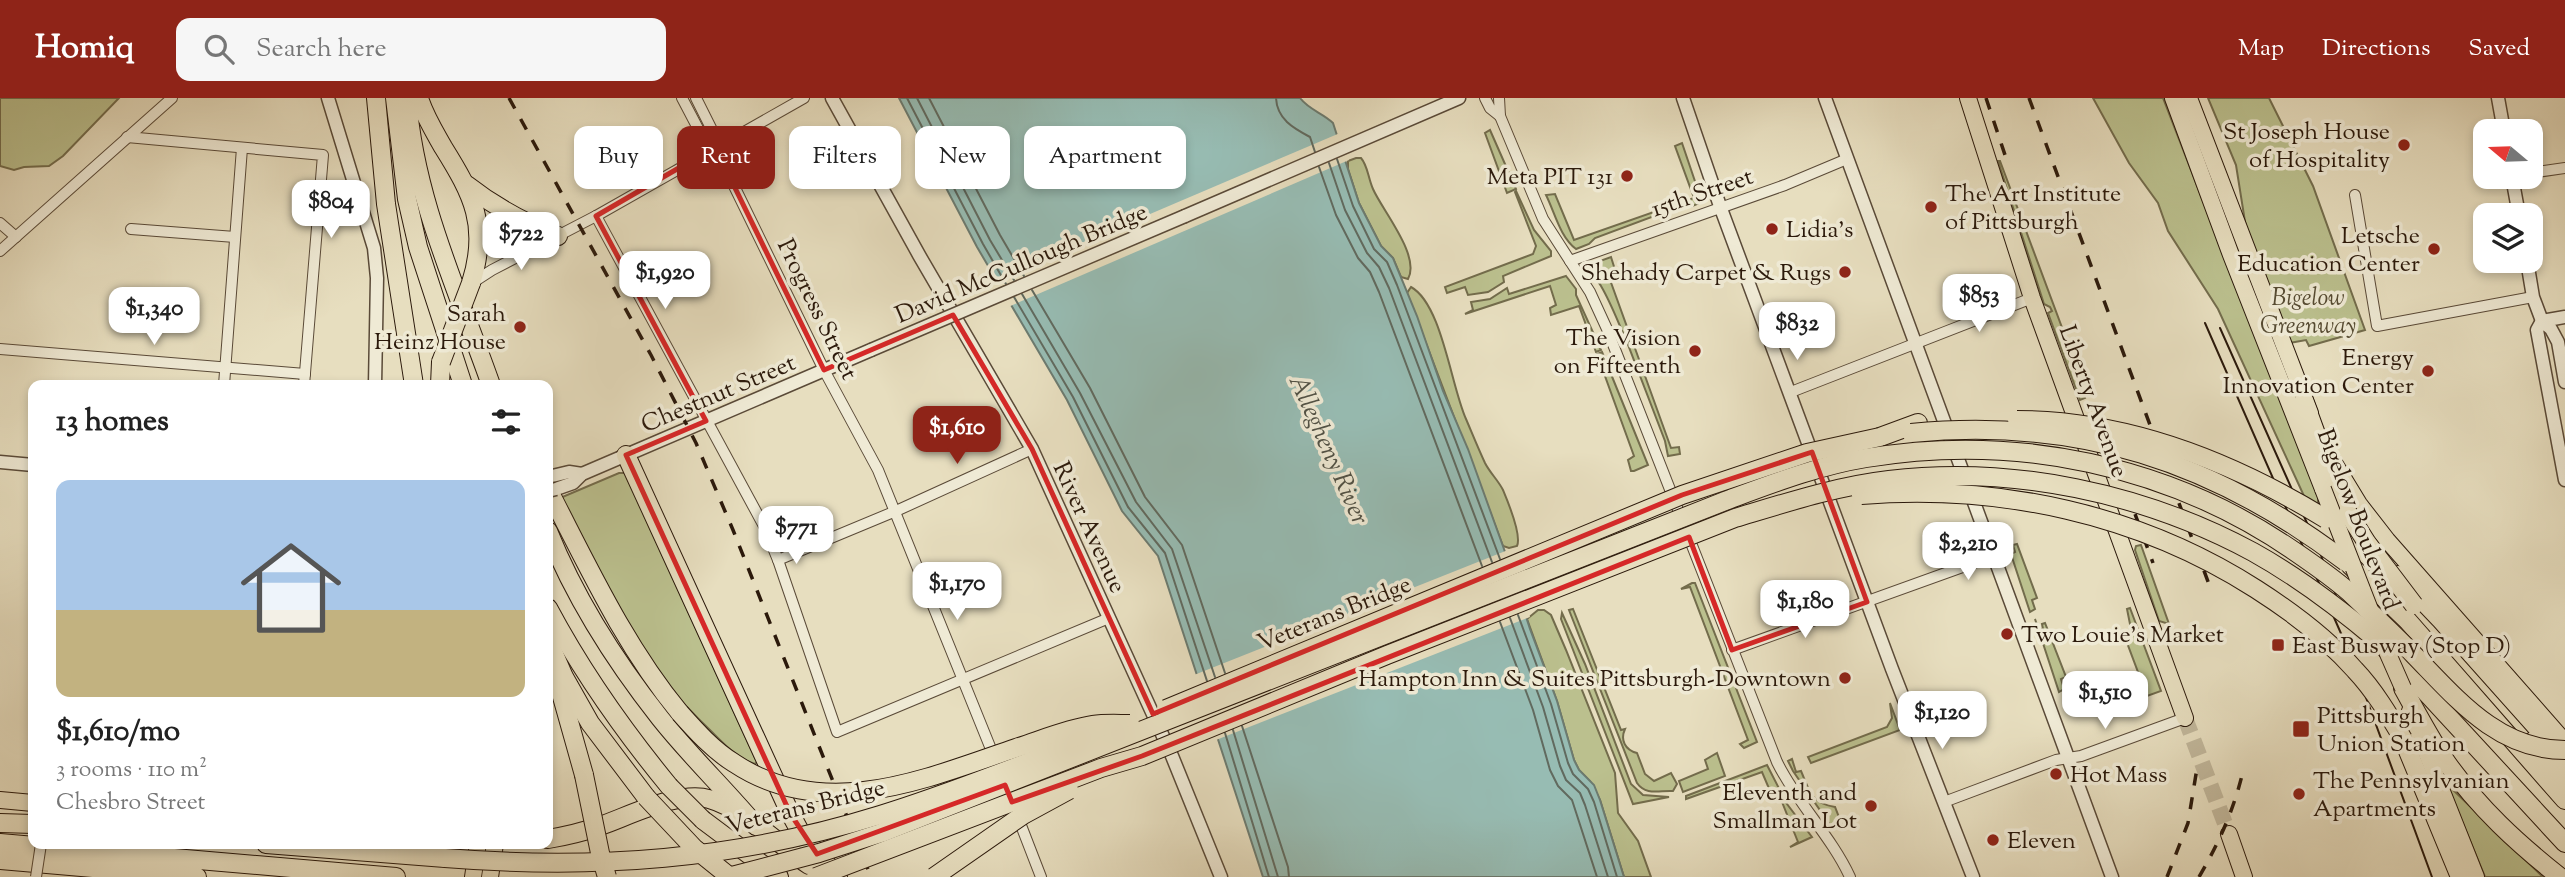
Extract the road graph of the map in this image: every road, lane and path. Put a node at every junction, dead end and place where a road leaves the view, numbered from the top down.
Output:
1 (172, 98) edge
2 (328, 98) edge
3 (376, 98) edge
4 (395, 98) edge
5 (407, 98) edge
6 (419, 98) edge
7 (682, 98) edge
8 (696, 98) edge
9 (804, 98) edge
10 (832, 98) edge
11 (1459, 98) edge
12 (1485, 98) edge
13 (1499, 98) edge
14 (1677, 98) edge
15 (1683, 98) edge
16 (1825, 98) edge
17 (1968, 98) edge
18 (2172, 98) edge
19 (2189, 98) edge
20 (2498, 98) edge
21 (1500, 116) junction
22 (1689, 118) junction
23 (2502, 119) edge
24 (697, 126) edge
25 (710, 126) edge
26 (753, 126) edge
27 (127, 137) junction
28 (242, 148) junction
29 (1847, 159) junction
30 (2565, 168) edge
31 (677, 169) edge
32 (2543, 171) edge
33 (466, 184) junction
34 (736, 189) edge
35 (2355, 195) dead end
36 (1720, 206) junction
37 (596, 216) junction
38 (0, 223) edge
39 (131, 229) dead end
40 (558, 236) junction
41 (16, 237) junction
42 (235, 237) junction
43 (0, 251) edge
44 (1570, 261) junction
45 (2529, 273) edge
46 (471, 283) junction
47 (2533, 297) junction
48 (2032, 298) junction
49 (2565, 317) edge
50 (2542, 321) junction
51 (1915, 342) junction
52 (0, 349) edge
53 (871, 350) joint
54 (225, 368) junction
55 (824, 370) junction
56 (224, 380) edge
57 (305, 380) edge
58 (375, 380) edge
59 (413, 380) edge
60 (440, 380) edge
61 (461, 380) edge
62 (492, 380) edge
63 (2565, 382) edge
64 (1791, 392) junction
65 (2304, 401) junction
66 (706, 421) junction
67 (1880, 437) junction
68 (1032, 449) junction
69 (626, 455) junction
70 (0, 463) edge
71 (28, 465) edge
72 (2565, 480) edge
73 (553, 484) edge
74 (553, 488) edge
75 (1785, 503) junction
76 (896, 511) junction
77 (553, 541) edge
78 (1993, 556) junction
79 (778, 560) junction
80 (1867, 602) junction
81 (553, 617) edge
82 (1109, 618) junction
83 (1732, 650) junction
84 (553, 652) edge
85 (553, 660) edge
86 (963, 679) junction
87 (2403, 688) junction
88 (2185, 718) joint
89 (1130, 724) junction
90 (2565, 743) edge
91 (2565, 750) edge
92 (1142, 756) junction
93 (2068, 758) junction
94 (2565, 759) edge
95 (2565, 778) edge
96 (0, 800) edge
97 (2565, 800) edge
98 (1944, 802) junction
99 (28, 803) edge
100 (0, 823) edge
101 (28, 824) edge
102 (756, 826) junction
103 (2229, 834) tunnel mouth
104 (553, 838) edge
105 (0, 843) edge
106 (2565, 843) edge
107 (28, 845) edge
108 (40, 849) edge
109 (70, 849) edge
110 (334, 849) edge
111 (485, 849) edge
112 (486, 849) edge
113 (0, 860) edge
114 (2244, 875) edge
115 (36, 877) edge
116 (197, 877) edge
117 (396, 877) edge
118 (473, 877) edge
119 (490, 877) edge
120 (607, 877) edge
121 (729, 877) edge
122 (779, 877) edge
123 (816, 877) edge
124 (827, 877) edge
125 (838, 877) edge
126 (934, 877) edge
127 (1041, 877) edge
128 (1221, 877) edge
129 (1850, 877) edge
130 (1973, 877) edge
131 (2112, 877) edge
132 (2460, 877) edge
133 (2476, 877) edge
134 (2560, 877) edge

1 - 27 street
2 - 58 street
3 - 59 highway
4 - 61 highway
5 - 62 highway
6 - 33 highway
7 - 24 street, Progress Street
8 - 25 street, Progress Street
9 - 26 street
10 - 68 street, River Avenue
11 - 53 street, David McCullough Bridge, bridge
12 - 21 street
13 - 21 street
14 - 22 street
15 - 22 street
16 - 29 street
17 - 48 main road, Liberty Avenue
18 - 87 main road, Bigelow Boulevard, bridge
19 - 65 main road, Bigelow Boulevard
20 - 23 street
21 - 44 street
22 - 36 street
27 - 28 street
27 - 41 street
28 - 42 street
28 - 57 street
29 - 36 street, 15th Street
29 - 51 street
30 - 32 street
31 - 37 street
33 - 40 highway
33 - 46 highway
34 - 55 street, Progress Street
35 - 47 street
36 - 44 street, 15th Street
36 - 64 street
37 - 40 street
37 - 66 street
38 - 41 street
39 - 42 street
40 - 46 street
41 - 43 street
42 - 54 street
44 - 83 street
45 - 47 street
46 - 60 highway, bridge
47 - 50 street
48 - 51 street
48 - 88 main road, Liberty Avenue
49 - 50 street
50 - 63 street
50 - 72 street
51 - 64 street
51 - 78 street
52 - 54 street
53 - 55 street, Chestnut Street
54 - 56 street
54 - 57 street
55 - 66 street, Chestnut Street
55 - 76 street, Progress Street
64 - 80 street
65 - 90 main road, Bigelow Boulevard
65 - 95 highway, bridge
66 - 69 street, Chestnut Street
66 - 79 street
67 - 89 highway, Veterans Bridge, bridge
67 - 94 highway, bridge
67 - 97 highway, Veterans Bridge, bridge
68 - 76 street
68 - 82 street, River Avenue
69 - 73 street, Chestnut Street
69 - 125 highway
70 - 71 street
74 - 89 highway, bridge
75 - 92 highway, bridge
75 - 106 highway, bridge
75 - 132 highway, bridge
76 - 79 street
76 - 86 street, Progress Street
77 - 102 highway
78 - 80 street
78 - 93 street
79 - 86 street
80 - 83 street
80 - 98 street
81 - 122 highway, bridge
82 - 86 street
82 - 128 street, River Avenue
83 - 129 street
84 - 121 highway, bridge
85 - 120 highway, bridge
86 - 127 street, Progress Street
87 - 133 main road, Bigelow Boulevard
87 - 134 highway
88 - 93 street
89 - 110 highway, Veterans Bridge, bridge
91 - 121 highway, bridge
92 - 123 highway, bridge
92 - 126 highway, bridge
93 - 98 street
93 - 131 street
96 - 99 main road
98 - 130 street
100 - 101 highway
102 - 104 highway
102 - 124 highway
103 - 114 main road
105 - 107 highway
108 - 115 street, bridge
109 - 117 highway
111 - 118 main road
112 - 119 main road
113 - 116 highway

